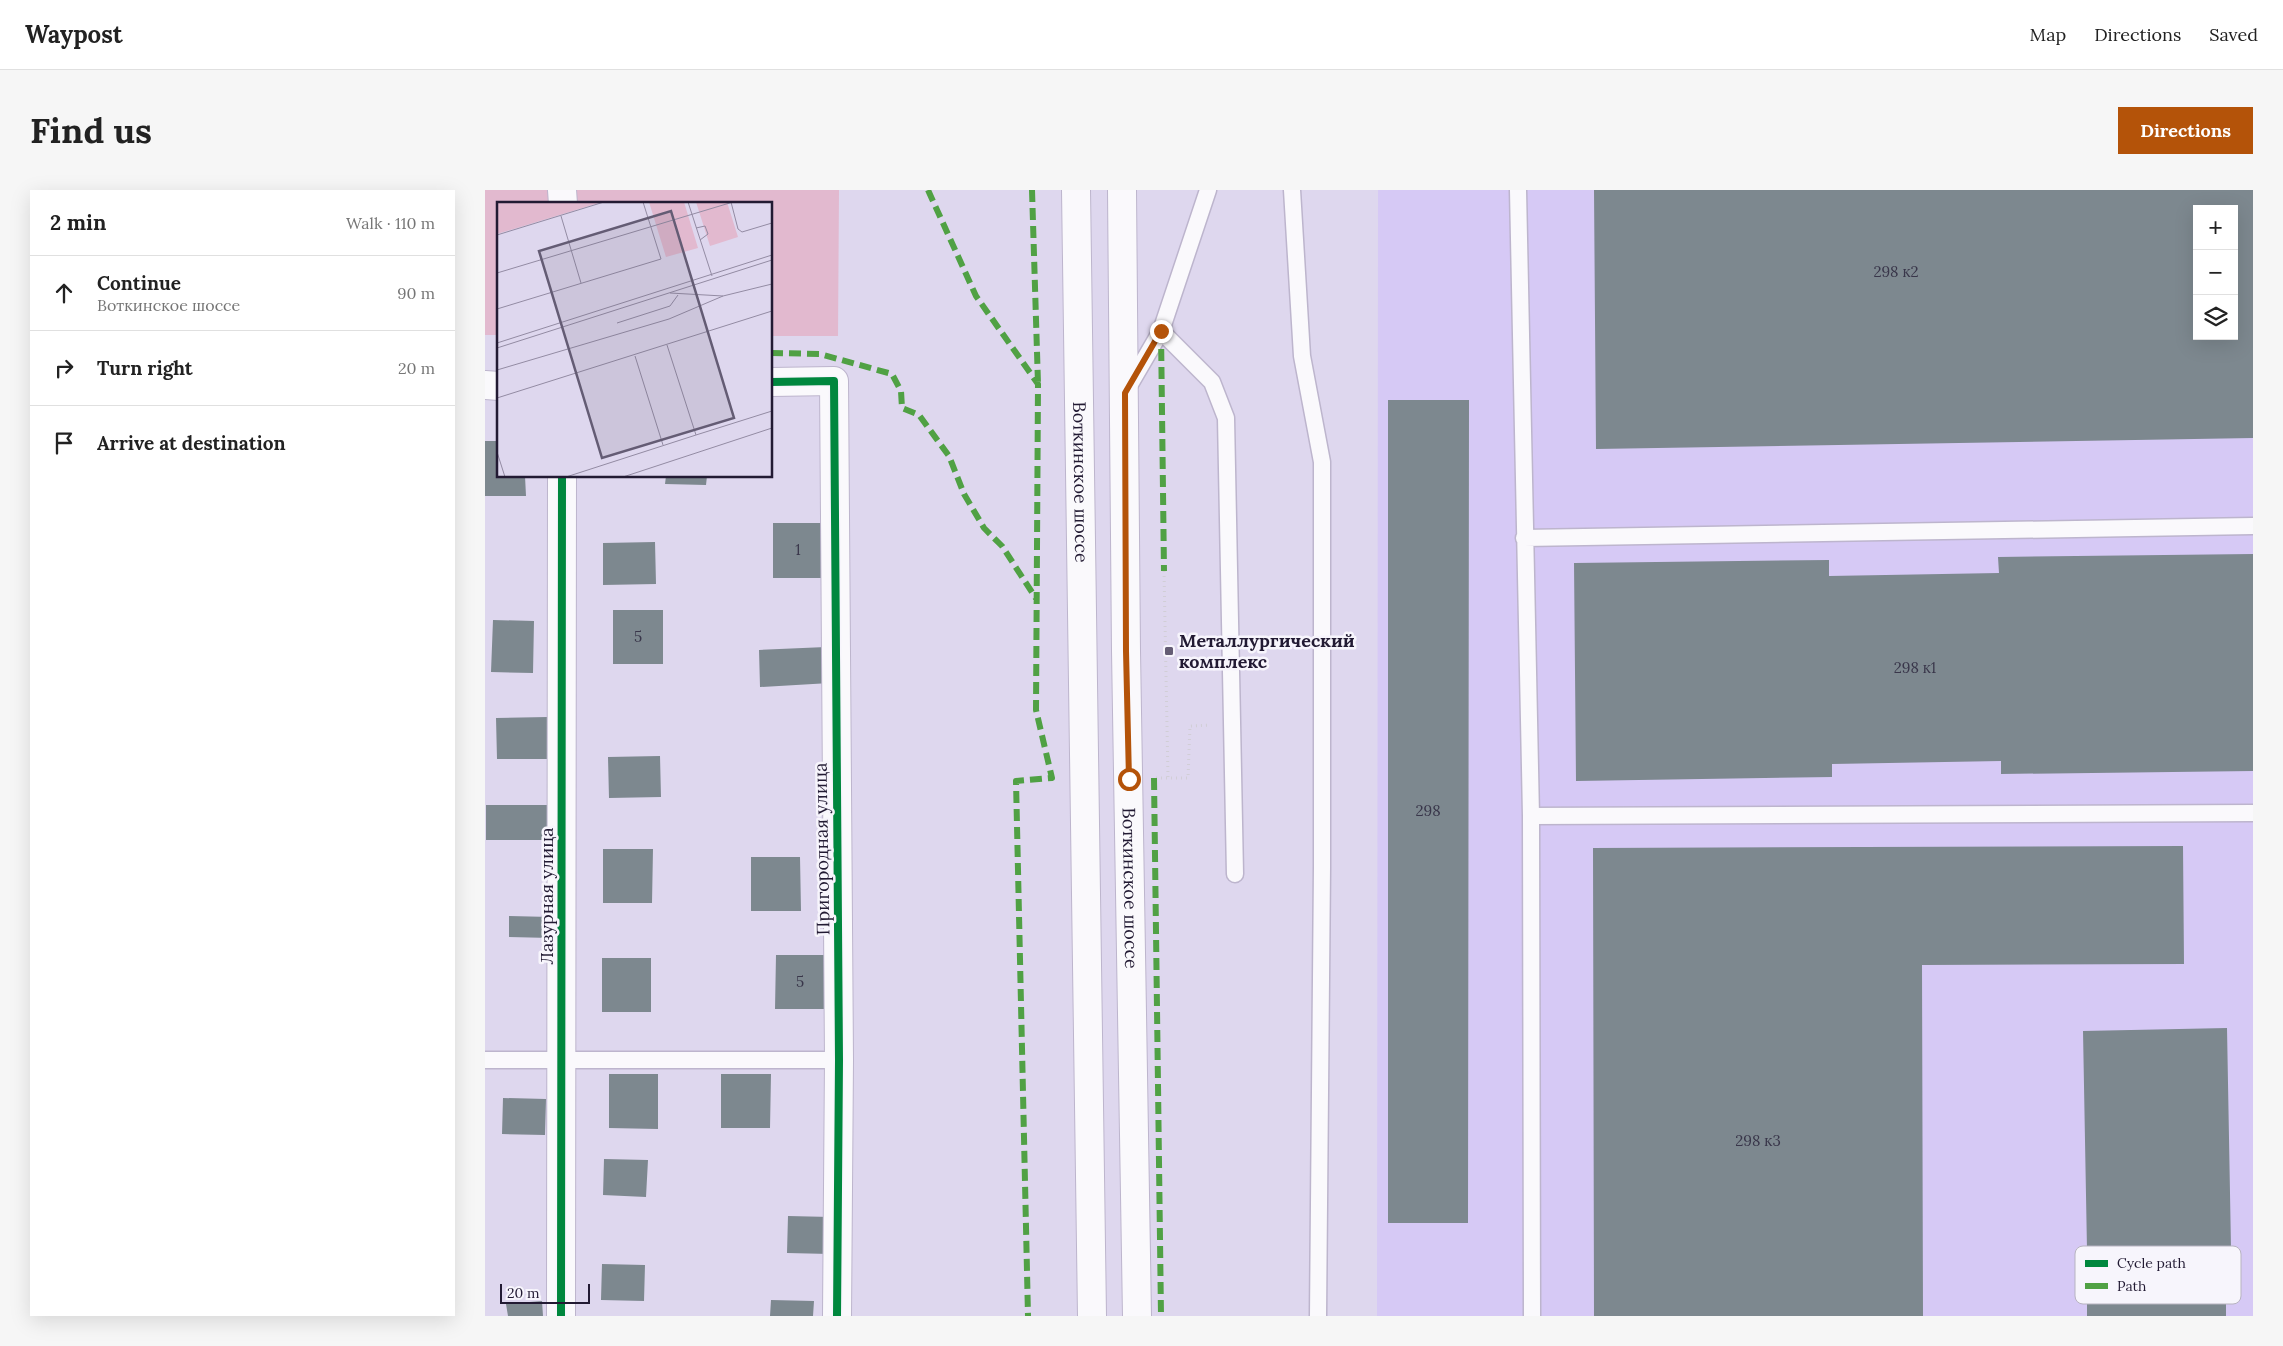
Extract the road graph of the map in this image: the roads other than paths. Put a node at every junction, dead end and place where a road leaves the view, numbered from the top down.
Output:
1 (1076, 190) edge
2 (1122, 190) edge
3 (1207, 190) edge
4 (1292, 190) edge
5 (1518, 190) edge
6 (1161, 331) junction
7 (773, 382) edge
8 (1125, 393) junction
9 (562, 478) edge
10 (2253, 526) edge
11 (1524, 538) junction
12 (2253, 813) edge
13 (1531, 816) junction
14 (1235, 874) dead end
15 (485, 1060) edge
16 (562, 1060) junction
17 (839, 1060) junction
18 (561, 1316) edge
19 (837, 1316) edge
20 (1091, 1316) edge
21 (1137, 1316) edge
22 (1318, 1316) edge
23 (1533, 1316) edge

1 - 20 main road, Воткинское шоссе
2 - 8 main road, Воткинское шоссе
3 - 6 lane
4 - 22 lane
5 - 11 lane
6 - 8 lane
6 - 14 lane
7 - 17 main road, Пригородная улица
8 - 21 main road, Воткинское шоссе
9 - 16 main road, Лазурная улица
10 - 11 lane
11 - 13 lane
12 - 13 lane
13 - 23 lane
15 - 16 lane
16 - 17 lane
16 - 18 main road, Лазурная улица
17 - 19 main road, Пригородная улица

